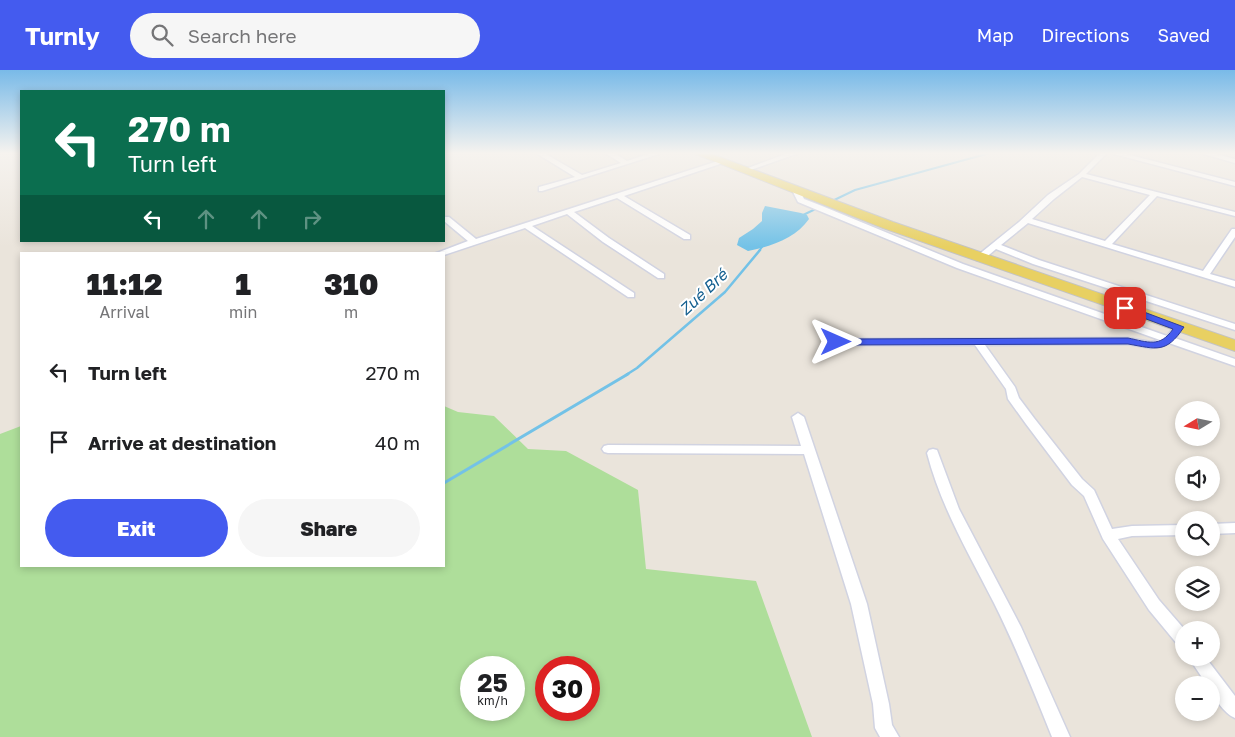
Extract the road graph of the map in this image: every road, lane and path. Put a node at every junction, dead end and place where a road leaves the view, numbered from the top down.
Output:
1 (558, 184) edge
2 (655, 184) edge
3 (777, 184) edge
4 (1068, 184) edge
5 (1117, 184) edge
6 (542, 189) dead end
7 (797, 192) junction
8 (1155, 194) junction
9 (619, 196) junction
10 (569, 212) junction
11 (1235, 214) edge
12 (446, 219) dead end
13 (1026, 220) junction
14 (525, 225) junction
15 (1235, 230) edge
16 (687, 237) dead end
17 (474, 242) junction
18 (1106, 245) junction
19 (1225, 245) junction
20 (994, 246) junction
21 (1235, 248) edge
22 (444, 252) edge
23 (980, 258) junction
24 (1205, 275) junction
25 (661, 276) dead end
26 (1235, 284) edge
27 (632, 295) dead end
28 (1179, 327) junction
29 (1235, 328) edge
30 (1170, 340) junction
31 (836, 342) dead end
32 (978, 342) junction
33 (1235, 346) edge
34 (1235, 363) edge
35 (798, 417) dead end
36 (608, 449) dead end
37 (809, 450) junction
38 (933, 453) dead end
39 (1235, 528) edge
40 (1220, 529) edge
41 (1175, 530) edge
42 (1108, 535) junction
43 (1175, 630) edge
44 (1203, 666) edge
45 (1235, 710) edge
46 (890, 737) edge
47 (1061, 737) edge

1 - 6 street
2 - 9 street
3 - 7 main road
4 - 13 street
5 - 8 street
7 - 23 main road
7 - 30 street
8 - 11 street
8 - 18 street
9 - 10 street
9 - 16 street
10 - 14 street
10 - 25 street
12 - 17 street
13 - 18 street
13 - 20 street
14 - 17 street
14 - 27 street
15 - 19 street
17 - 22 street
18 - 24 street
19 - 21 street
19 - 24 street
20 - 23 street
20 - 29 street
23 - 28 main road
24 - 26 street
28 - 30 street
28 - 33 main road
30 - 32 street
30 - 34 street
31 - 32 street
32 - 42 street
35 - 37 street
36 - 37 street
37 - 46 street
38 - 47 street
39 - 40 street
41 - 42 street
42 - 43 street
44 - 45 street

